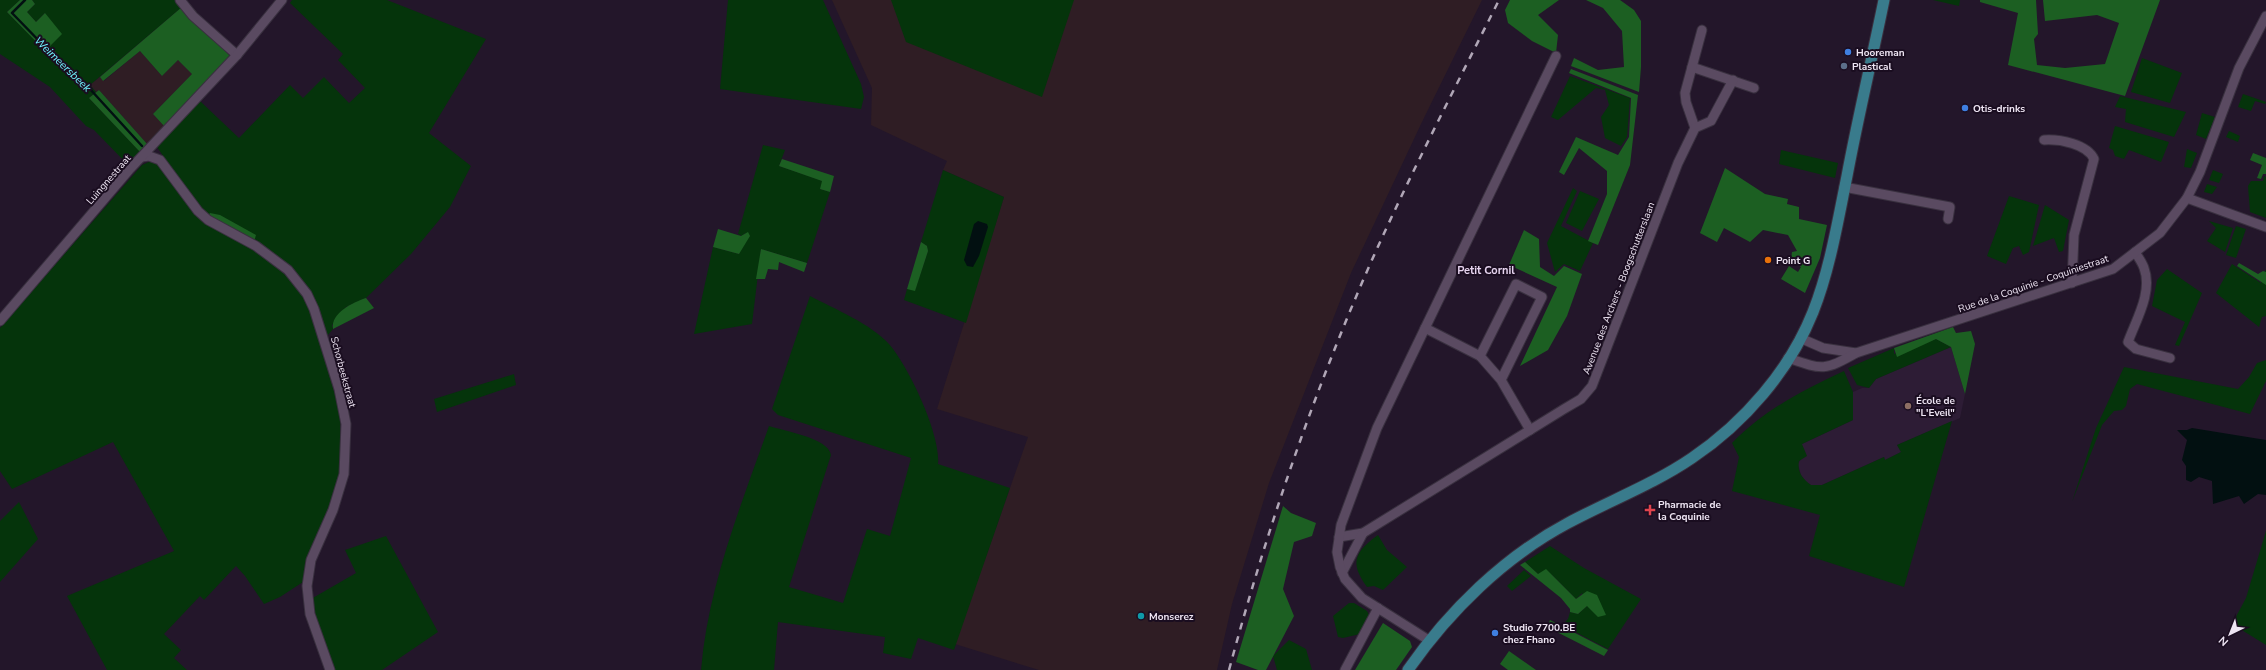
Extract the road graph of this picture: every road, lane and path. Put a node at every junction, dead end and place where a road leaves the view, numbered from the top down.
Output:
1 (180, 0) edge
2 (282, 0) edge
3 (1884, 0) edge
4 (2266, 16) edge
5 (1702, 30) dead end
6 (237, 55) junction
7 (1556, 56) dead end
8 (1692, 67) junction
9 (1733, 80) junction
10 (1754, 88) dead end
11 (1695, 128) junction
12 (2044, 140) dead end
13 (142, 157) junction
14 (1844, 187) junction
15 (2187, 198) junction
16 (1948, 219) dead end
17 (2266, 227) edge
18 (2135, 252) junction
19 (2072, 283) junction
20 (0, 321) edge
21 (1425, 328) junction
22 (1800, 338) junction
23 (1856, 353) junction
24 (1480, 356) junction
25 (1788, 358) junction
26 (2170, 358) dead end
27 (1501, 380) junction
28 (1530, 430) junction
29 (1363, 533) junction
30 (1339, 537) junction
31 (1342, 573) junction
32 (1378, 608) junction
33 (1430, 641) junction
34 (330, 670) edge
35 (1345, 670) edge
36 (1408, 670) edge

1 - 6 street
2 - 6 street, Luingnestraat
3 - 14 main road
4 - 15 street, Rue de la Coquinie - Coquiniestraat
5 - 8 street
6 - 13 street, Luingnestraat
7 - 21 street
8 - 9 street
8 - 11 street
9 - 10 street
9 - 11 street
11 - 28 street, Avenue des Archers - Boogschutterslaan
12 - 19 street
13 - 20 street, Luingnestraat
13 - 34 street, Schorbeekstraat
14 - 16 street
14 - 22 main road
15 - 17 street
15 - 18 street, Rue de la Coquinie - Coquiniestraat
18 - 19 street, Rue de la Coquinie - Coquiniestraat
18 - 26 street
19 - 23 street, Rue de la Coquinie - Coquiniestraat
21 - 24 street
21 - 30 street
22 - 23 street, Rue de la Coquinie - Coquiniestraat
22 - 25 main road
23 - 25 street, Rue de la Coquinie - Coquiniestraat
24 - 27 street
24 - 27 street
25 - 33 main road
27 - 28 street
28 - 29 street, Avenue des Archers - Boogschutterslaan
29 - 30 street, Avenue des Archers - Boogschutterslaan
29 - 31 street
30 - 31 street
31 - 32 street
32 - 33 street
32 - 35 street
33 - 36 main road

